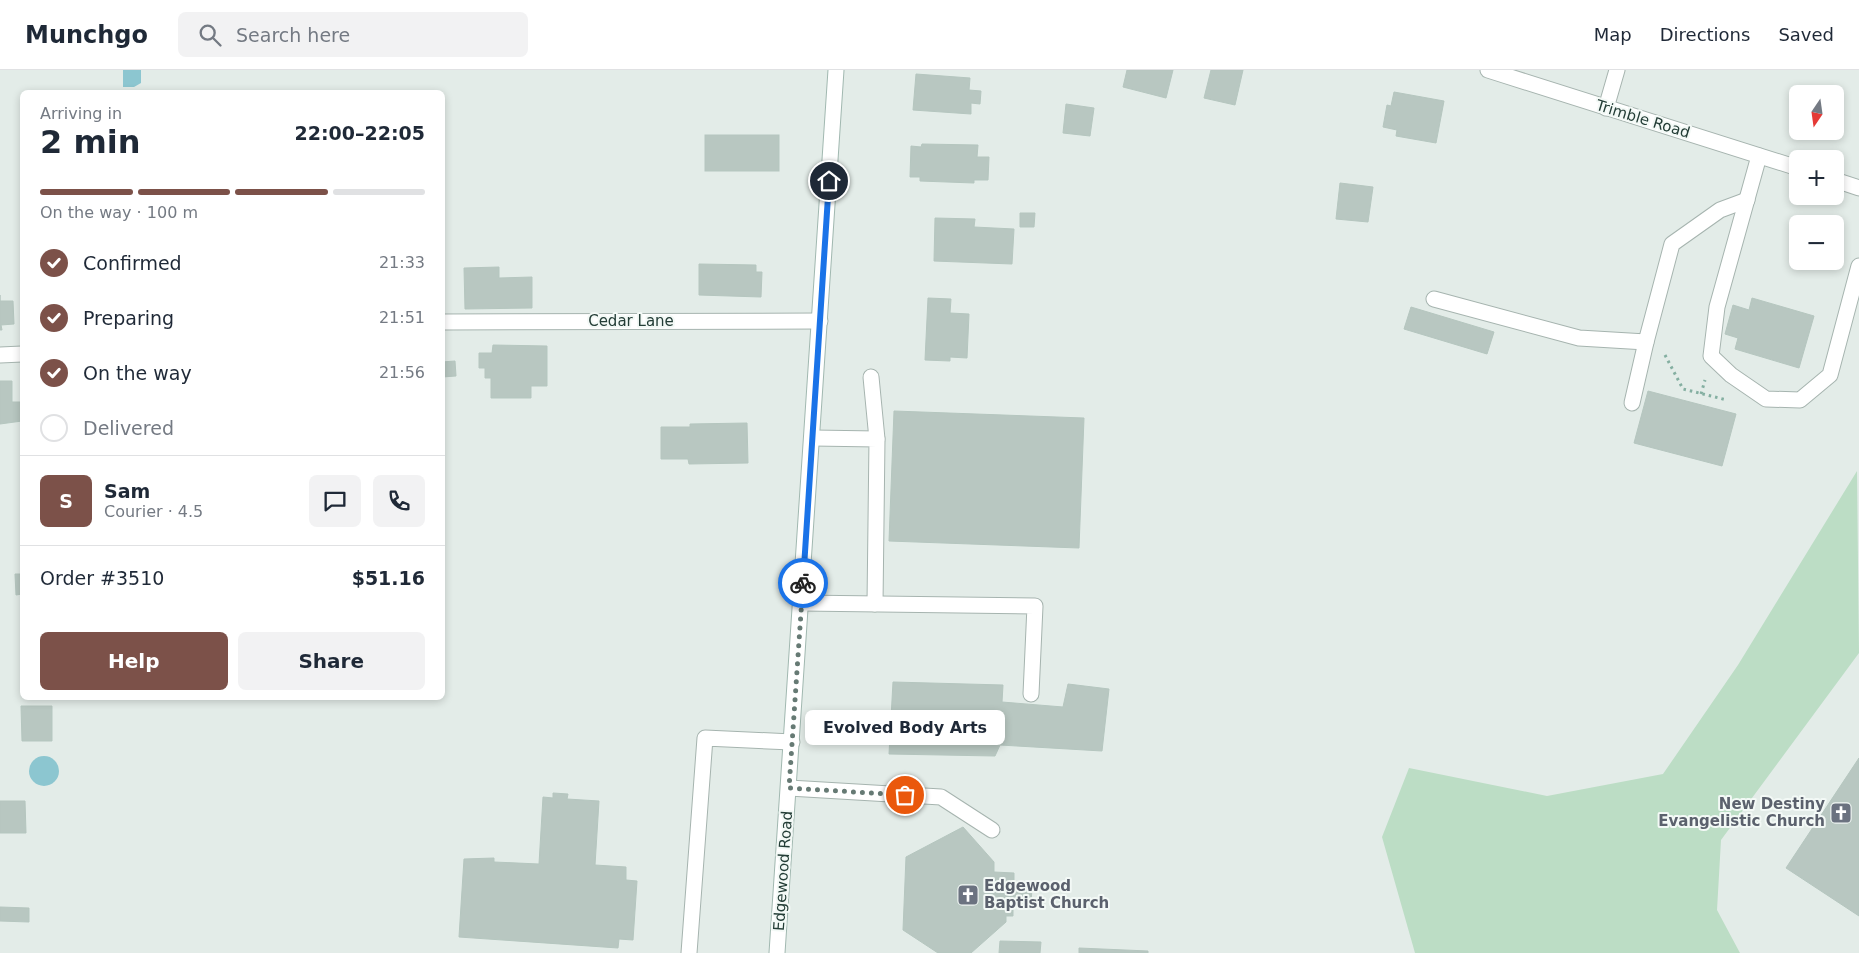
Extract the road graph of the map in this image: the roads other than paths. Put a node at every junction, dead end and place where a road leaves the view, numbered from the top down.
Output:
1 (836, 70) edge
2 (1488, 70) edge
3 (1617, 70) edge
4 (1606, 108) junction
5 (1759, 156) junction
6 (1789, 165) edge
7 (1844, 183) edge
8 (1859, 188) edge
9 (1747, 200) junction
10 (1859, 266) edge
11 (1434, 298) dead end
12 (820, 321) junction
13 (445, 322) edge
14 (1646, 342) junction
15 (20, 354) edge
16 (0, 355) edge
17 (871, 377) dead end
18 (1632, 403) dead end
19 (813, 438) junction
20 (877, 439) junction
21 (801, 603) junction
22 (875, 604) junction
23 (1031, 694) dead end
24 (792, 742) junction
25 (789, 788) junction
26 (992, 830) dead end
27 (689, 953) edge
28 (777, 953) edge

1 - 12 main road, Edgewood Road
2 - 4 main road, Trimble Road
3 - 4 main road
4 - 5 main road, Trimble Road
5 - 6 main road, Trimble Road
5 - 9 main road
7 - 8 main road
9 - 10 main road
9 - 14 main road
11 - 14 main road
12 - 13 main road, Cedar Lane
12 - 19 main road, Edgewood Road
14 - 18 main road
15 - 16 main road
17 - 20 main road
19 - 20 main road
19 - 21 main road, Edgewood Road
20 - 22 main road
21 - 22 main road
21 - 24 main road, Edgewood Road
22 - 23 main road
24 - 25 main road, Edgewood Road
24 - 27 main road
25 - 26 main road
25 - 28 main road, Edgewood Road

